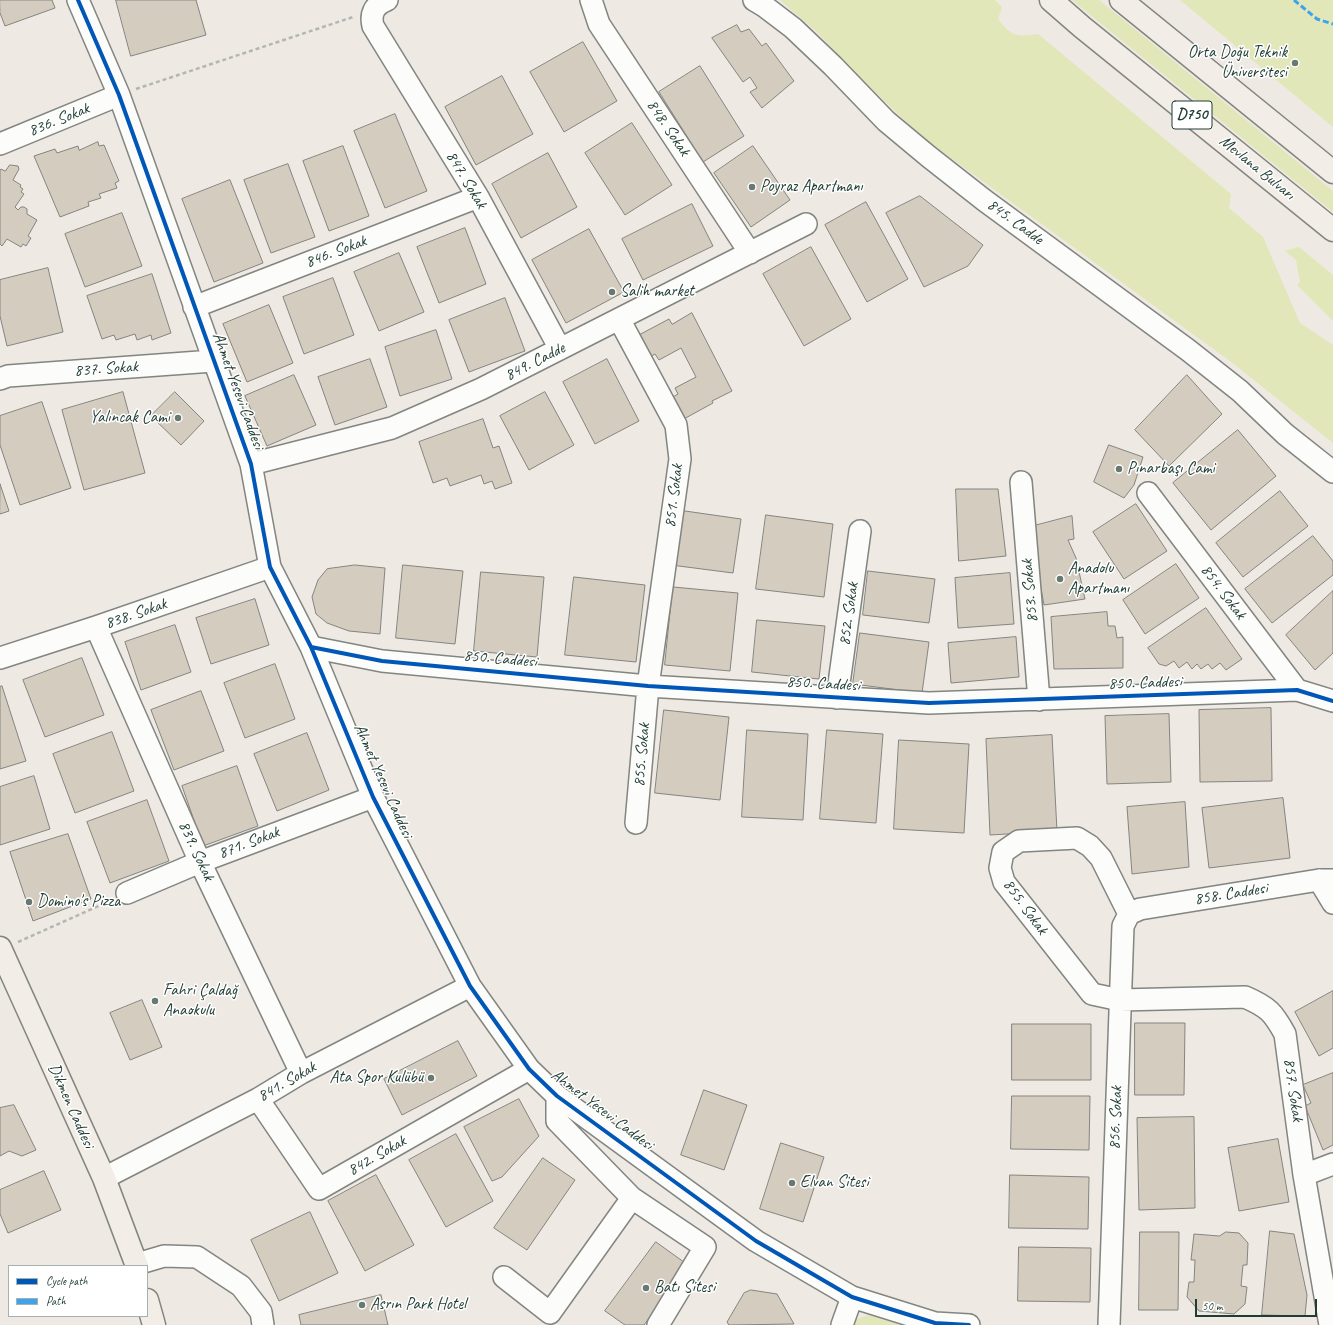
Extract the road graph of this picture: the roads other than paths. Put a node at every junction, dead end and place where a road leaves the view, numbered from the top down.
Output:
1 (78, 0) edge
2 (590, 0) edge
3 (754, 0) edge
4 (1051, 0) edge
5 (1121, 0) edge
6 (380, 6) edge
7 (118, 95) junction
8 (0, 144) edge
9 (1333, 172) edge
10 (478, 197) junction
11 (806, 224) dead end
12 (1333, 230) edge
13 (750, 253) junction
14 (194, 307) junction
15 (619, 319) junction
16 (560, 349) junction
17 (213, 361) junction
18 (0, 379) edge
19 (1285, 434) junction
20 (251, 464) junction
21 (1333, 472) edge
22 (1021, 482) dead end
23 (1333, 490) edge
24 (1148, 493) dead end
25 (860, 531) dead end
26 (270, 567) junction
27 (96, 627) junction
28 (311, 646) junction
29 (0, 658) edge
30 (648, 686) junction
31 (1297, 690) junction
32 (837, 698) junction
33 (1039, 700) junction
34 (1333, 701) edge
35 (373, 797) junction
36 (636, 823) dead end
37 (200, 862) junction
38 (1326, 880) edge
39 (127, 893) road end
40 (1333, 903) edge
41 (1129, 914) junction
42 (0, 949) edge
43 (470, 986) junction
44 (1120, 1000) junction
45 (529, 1069) junction
46 (301, 1073) junction
47 (557, 1096) junction
48 (258, 1099) junction
49 (1333, 1164) edge
50 (1304, 1175) junction
51 (104, 1178) junction
52 (632, 1198) junction
53 (137, 1265) edge
54 (504, 1278) dead end
55 (852, 1296) junction
56 (148, 1304) edge
57 (154, 1325) edge
58 (263, 1325) edge
59 (658, 1325) edge
60 (842, 1325) edge
61 (969, 1325) edge
62 (1109, 1325) edge
63 (1330, 1325) edge

1 - 7 street, Ahmet Yesevi Caddesi
2 - 13 street, 848. Sokak
3 - 19 street, 845. Cadde
4 - 12 main road, Mevlana Bulvarı / D750
5 - 9 main road, D750
6 - 10 street, 847. Sokak
7 - 8 street, 836. Sokak
7 - 14 street, Ahmet Yesevi Caddesi
10 - 14 street, 846. Sokak
10 - 16 street, 847. Sokak
11 - 13 street, 849. Cadde
13 - 15 street, 849. Cadde
14 - 17 street, Ahmet Yesevi Caddesi
15 - 16 street, 849. Cadde
15 - 30 street, 851. Sokak
16 - 20 street, 849. Cadde
17 - 18 street, 837. Sokak
17 - 20 street, Ahmet Yesevi Caddesi
19 - 21 street
19 - 23 street
20 - 26 street, Ahmet Yesevi Caddesi
22 - 33 street, 853. Sokak
24 - 31 street, 854. Sokak
25 - 32 street, 852. Sokak
26 - 27 street, 838. Sokak
26 - 28 street, Ahmet Yesevi Caddesi
27 - 29 street, 838. Sokak
27 - 37 street, 839. Sokak
28 - 30 street, 850. Caddesi
28 - 35 street, Ahmet Yesevi Caddesi
30 - 32 street, 850. Caddesi
30 - 36 street, 855. Sokak
31 - 33 street, 850. Caddesi
31 - 34 street, 850. Caddesi
32 - 33 street, 850. Caddesi
35 - 37 street, 871. Sokak
35 - 43 street, Ahmet Yesevi Caddesi
37 - 39 street, 871. Sokak
37 - 46 street, 839. Sokak
38 - 40 street
38 - 41 street, 858. Caddesi
41 - 44 street, 856. Sokak
41 - 44 street, 855. Sokak
42 - 51 main road, Dikmen Caddesi
43 - 45 street, Ahmet Yesevi Caddesi
43 - 46 street, 841. Sokak
44 - 50 street, 857. Sokak
44 - 62 street, 856. Sokak
45 - 47 street, Ahmet Yesevi Caddesi
45 - 48 street, 842. Sokak
46 - 48 street, 841. Sokak
47 - 52 street
47 - 55 street, Ahmet Yesevi Caddesi
48 - 51 street, 841. Sokak
49 - 50 street
50 - 63 street, 857. Sokak
51 - 53 main road, Dikmen Caddesi
52 - 54 street
52 - 59 street
53 - 58 street
55 - 60 street
55 - 61 street, Ahmet Yesevi Caddesi
56 - 57 main road

